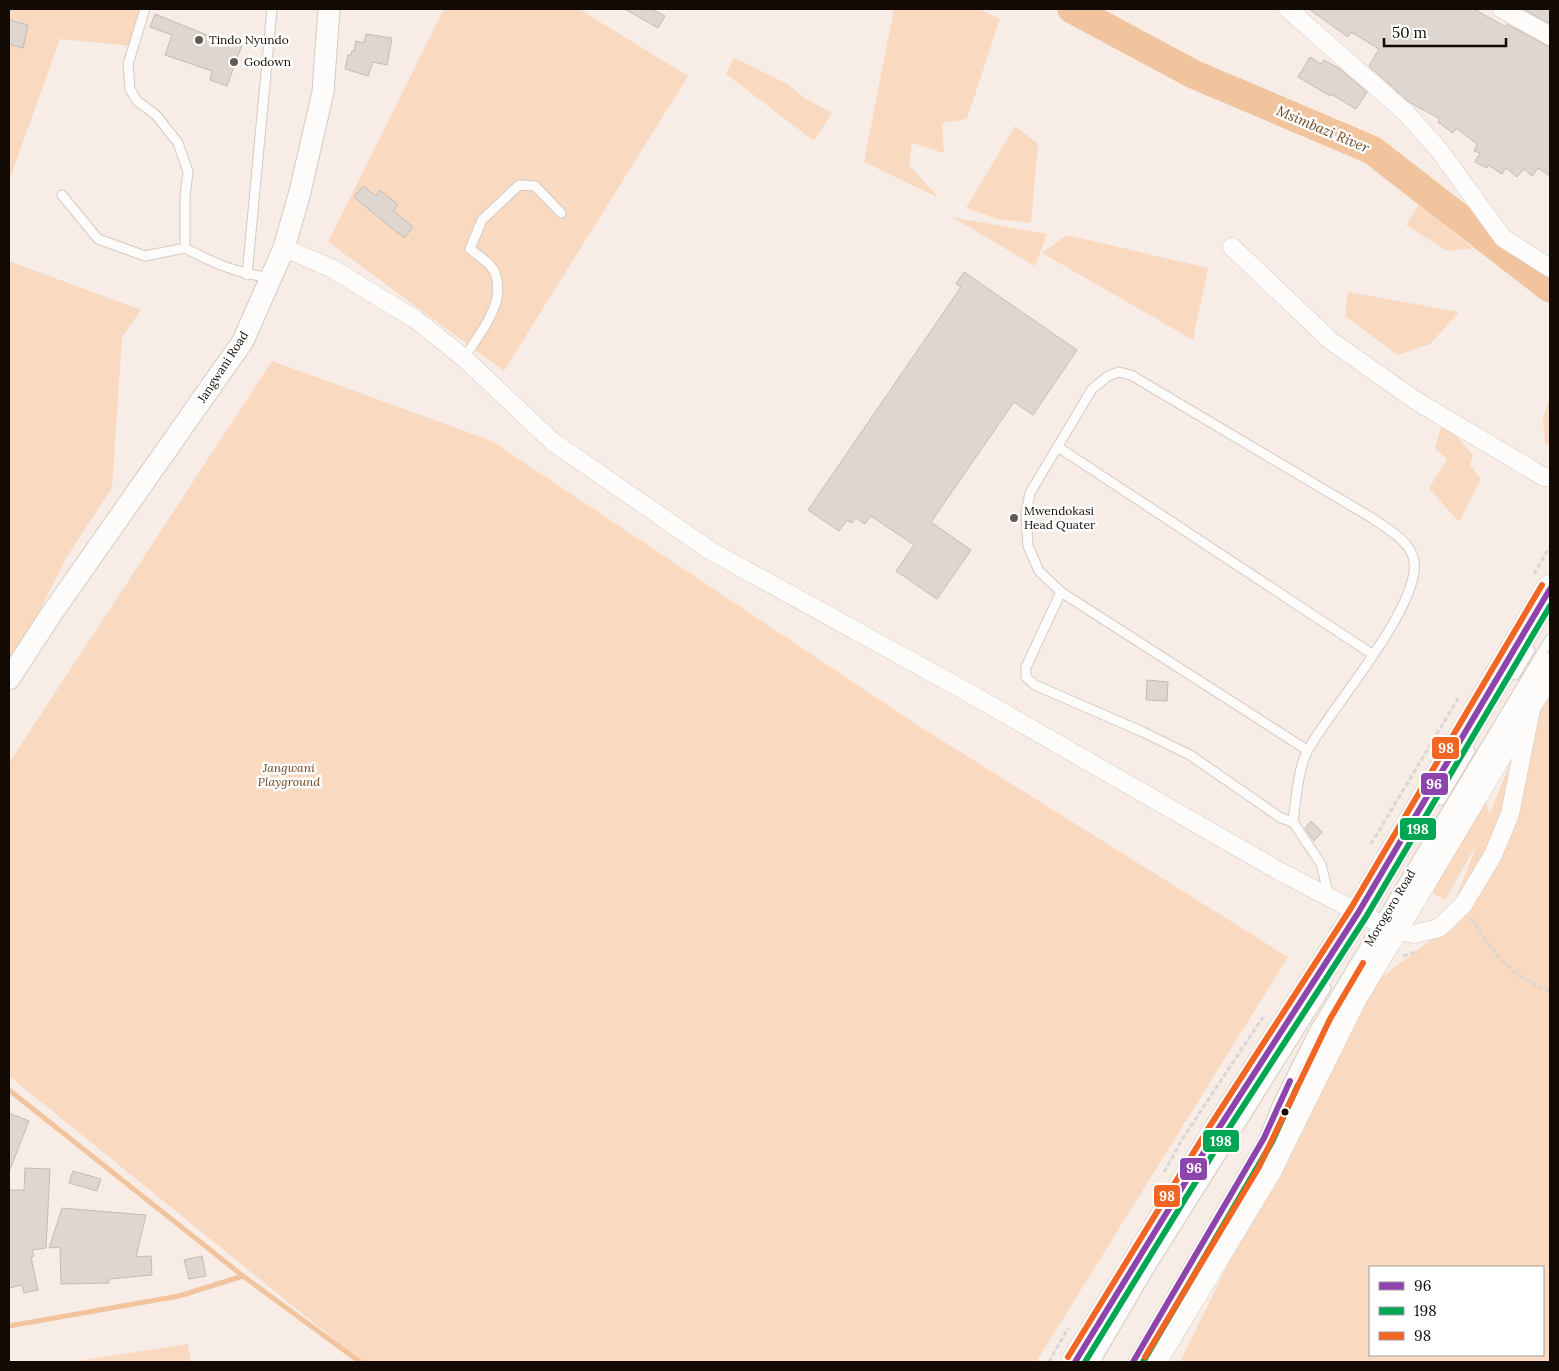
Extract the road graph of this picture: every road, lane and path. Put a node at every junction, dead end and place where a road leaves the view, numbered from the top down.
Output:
1 (145, 9) edge
2 (272, 9) edge
3 (329, 9) edge
4 (1288, 9) edge
5 (1502, 9) edge
6 (1550, 36) edge
7 (62, 195) dead end
8 (561, 213) dead end
9 (1232, 246) dead end
10 (186, 248) junction
11 (284, 248) junction
12 (1550, 268) edge
13 (247, 275) junction
14 (271, 278) junction
15 (464, 358) junction
16 (1058, 447) junction
17 (1550, 477) edge
18 (1550, 546) edge
19 (1541, 584) edge
20 (1061, 592) junction
21 (1550, 615) edge
22 (1550, 639) edge
23 (1372, 654) junction
24 (9, 678) edge
25 (1543, 678) edge
26 (1462, 692) dead end
27 (1307, 750) junction
28 (1293, 822) junction
29 (1368, 850) dead end
30 (1328, 896) junction
31 (1463, 905) junction
32 (1375, 921) junction
33 (1423, 950) dead end
34 (1395, 958) dead end
35 (1550, 990) edge
36 (1265, 1014) dead end
37 (1164, 1173) dead end
38 (1070, 1326) dead end
39 (1049, 1362) edge
40 (1075, 1362) edge
41 (1095, 1362) edge
42 (1133, 1362) edge
43 (1152, 1362) edge

1 - 10 lane
2 - 13 lane
3 - 11 street, Jangwani Road
4 - 12 street
5 - 6 street
7 - 10 lane
8 - 15 lane
9 - 17 street
10 - 13 lane
11 - 14 street, Jangwani Road
11 - 15 street
13 - 14 lane
14 - 24 street, Jangwani Road
15 - 30 street
16 - 20 lane
16 - 23 lane
16 - 23 lane
18 - 19 path
19 - 32 highway, Morogoro Road
20 - 27 lane
20 - 28 lane
21 - 32 lane, Morogoro Road
22 - 32 lane, Morogoro Road
23 - 27 lane
25 - 31 street
25 - 32 highway, Morogoro Road
26 - 29 path
27 - 28 lane
28 - 30 lane
30 - 32 street
31 - 32 street
31 - 35 path
32 - 40 highway, Morogoro Road
32 - 41 lane, Morogoro Road
32 - 42 lane, Morogoro Road
32 - 43 highway, Morogoro Road
33 - 34 path
36 - 37 path
38 - 39 path

